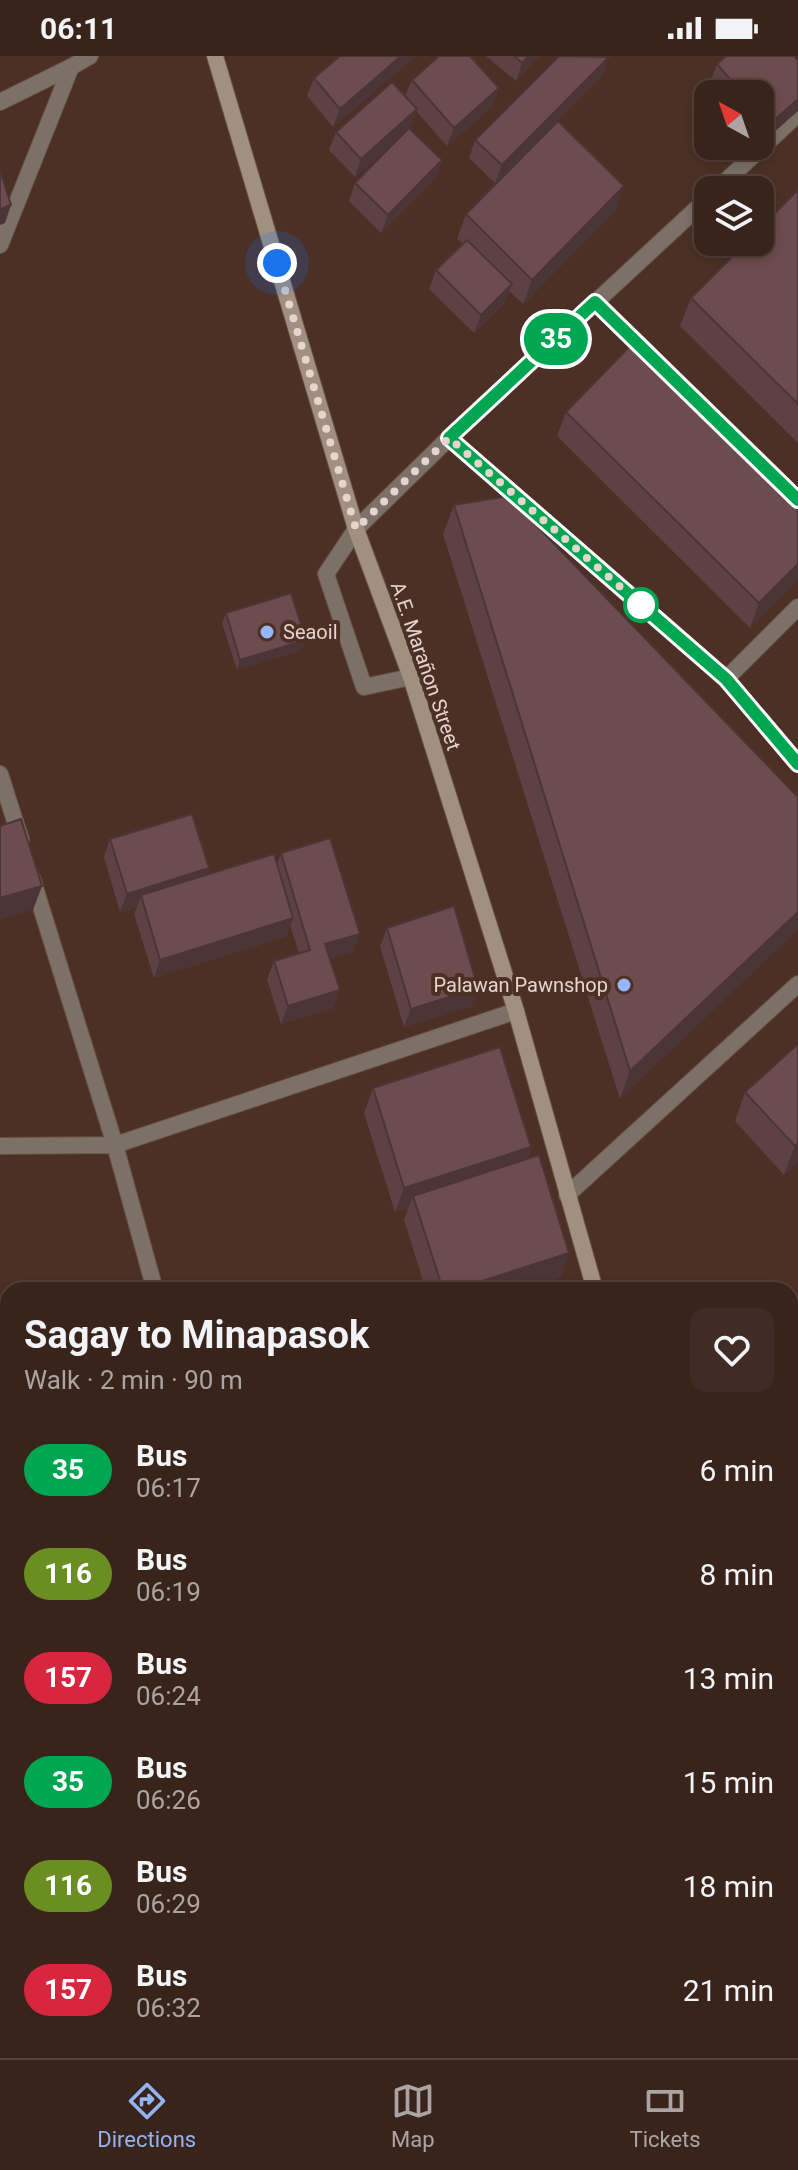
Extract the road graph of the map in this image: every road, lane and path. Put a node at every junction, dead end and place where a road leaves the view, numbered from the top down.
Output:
1 (90, 56) edge
2 (215, 56) edge
3 (71, 67) junction
4 (0, 102) edge
5 (796, 119) edge
6 (732, 176) edge
7 (694, 211) edge
8 (0, 245) edge
9 (595, 302) junction
10 (663, 368) edge
11 (730, 434) edge
12 (449, 438) junction
13 (798, 500) edge
14 (356, 529) junction
15 (798, 607) edge
16 (411, 677) junction
17 (726, 679) junction
18 (798, 764) edge
19 (0, 774) edge
20 (798, 984) edge
21 (516, 1011) junction
22 (115, 1145) junction
23 (0, 1146) edge
24 (567, 1195) junction
25 (153, 1282) edge
26 (593, 1282) edge

1 - 3 street
2 - 14 main road, A.E. Marañon Street
3 - 4 street
3 - 8 street
5 - 6 street
7 - 9 street
9 - 10 street
9 - 12 street
11 - 13 street
12 - 14 street
12 - 17 street
14 - 16 main road, A.E. Marañon Street
14 - 16 street
15 - 17 street
16 - 21 main road, A.E. Marañon Street
17 - 18 street
19 - 22 street
20 - 24 street
21 - 22 street
21 - 24 main road, A.E. Marañon Street
22 - 23 street
22 - 25 street
24 - 26 main road, A.E. Marañon Street

